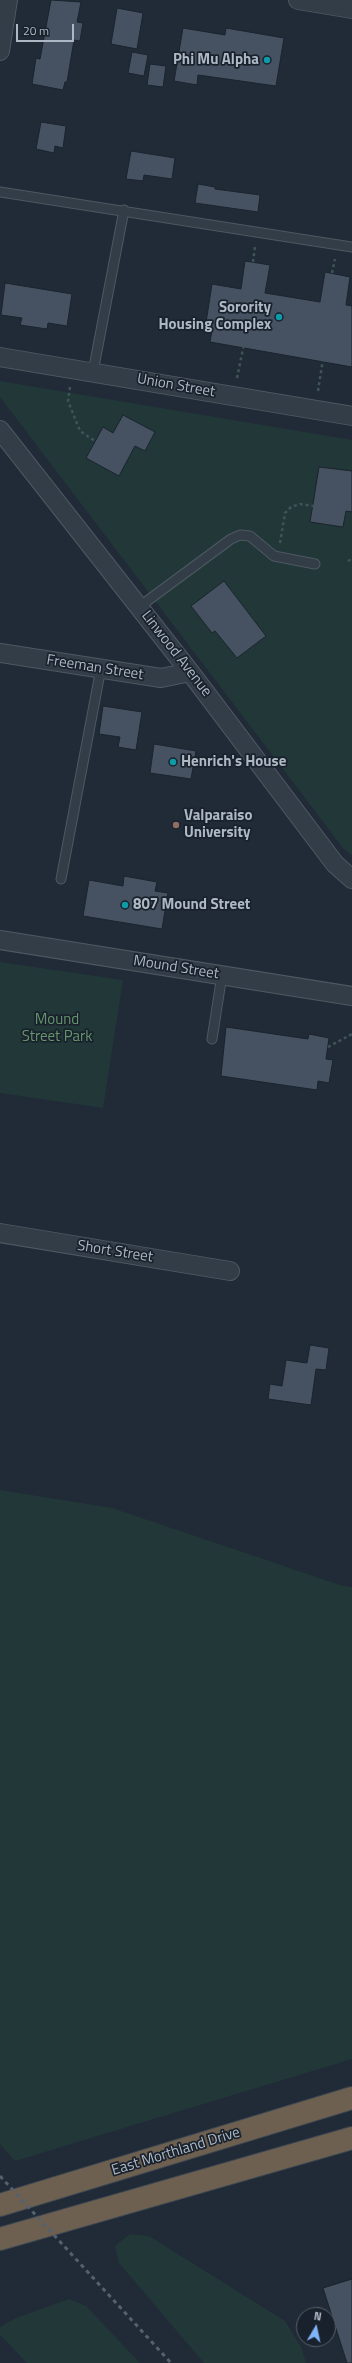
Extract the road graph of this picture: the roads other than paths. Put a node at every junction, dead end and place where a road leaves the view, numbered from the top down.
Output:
1 (8, 0) edge
2 (298, 0) edge
3 (352, 9) edge
4 (0, 51) edge
5 (0, 192) edge
6 (124, 210) junction
7 (352, 247) edge
8 (0, 357) edge
9 (93, 372) junction
10 (352, 416) edge
11 (0, 430) edge
12 (315, 564) dead end
13 (139, 607) junction
14 (0, 653) edge
15 (101, 668) junction
16 (190, 672) junction
17 (61, 879) dead end
18 (352, 879) edge
19 (0, 940) edge
20 (222, 975) junction
21 (352, 996) edge
22 (212, 1039) dead end
23 (0, 1233) edge
24 (230, 1271) dead end
25 (352, 2098) edge
26 (352, 2138) edge
27 (0, 2204) edge
28 (0, 2239) edge

1 - 4 street
2 - 3 street
5 - 6 lane
6 - 7 lane
6 - 9 lane
8 - 9 street, Union Street
9 - 10 street, Union Street
11 - 13 street, Linwood Avenue
12 - 13 lane
13 - 16 street, Linwood Avenue
14 - 15 street, Freeman Street
15 - 16 street, Freeman Street
15 - 17 lane
16 - 18 street, Linwood Avenue
19 - 20 street, Mound Street
20 - 21 street, Mound Street
20 - 22 lane
23 - 24 street, Short Street
25 - 27 highway, East Morthland Drive
26 - 28 highway

